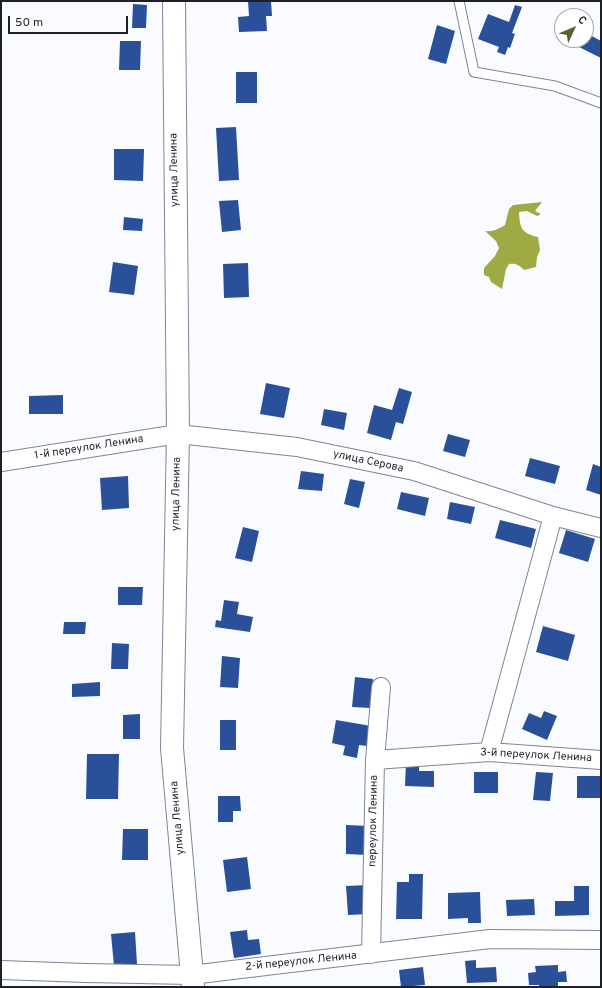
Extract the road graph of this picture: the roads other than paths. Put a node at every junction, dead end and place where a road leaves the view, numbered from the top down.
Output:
1 (174, 1) edge
2 (460, 1) edge
3 (601, 103) edge
4 (178, 434) junction
5 (1, 462) edge
6 (553, 516) junction
7 (601, 528) edge
8 (381, 687) dead end
9 (489, 752) junction
10 (375, 760) junction
11 (601, 760) edge
12 (601, 940) edge
13 (371, 954) junction
14 (1, 970) edge
15 (192, 981) edge

1 - 4 main road, улица Ленина
2 - 3 lane
4 - 5 street, 1-й переулок Ленина
4 - 6 street, улица Серова
4 - 15 main road, улица Ленина
6 - 7 street, улица Серова
6 - 9 street
8 - 10 street, переулок Ленина
9 - 10 street, 3-й переулок Ленина
9 - 11 street, 3-й переулок Ленина
10 - 13 street, переулок Ленина
12 - 13 street, 2-й переулок Ленина
13 - 15 street, 2-й переулок Ленина
14 - 15 street, 2-й переулок Ленина

